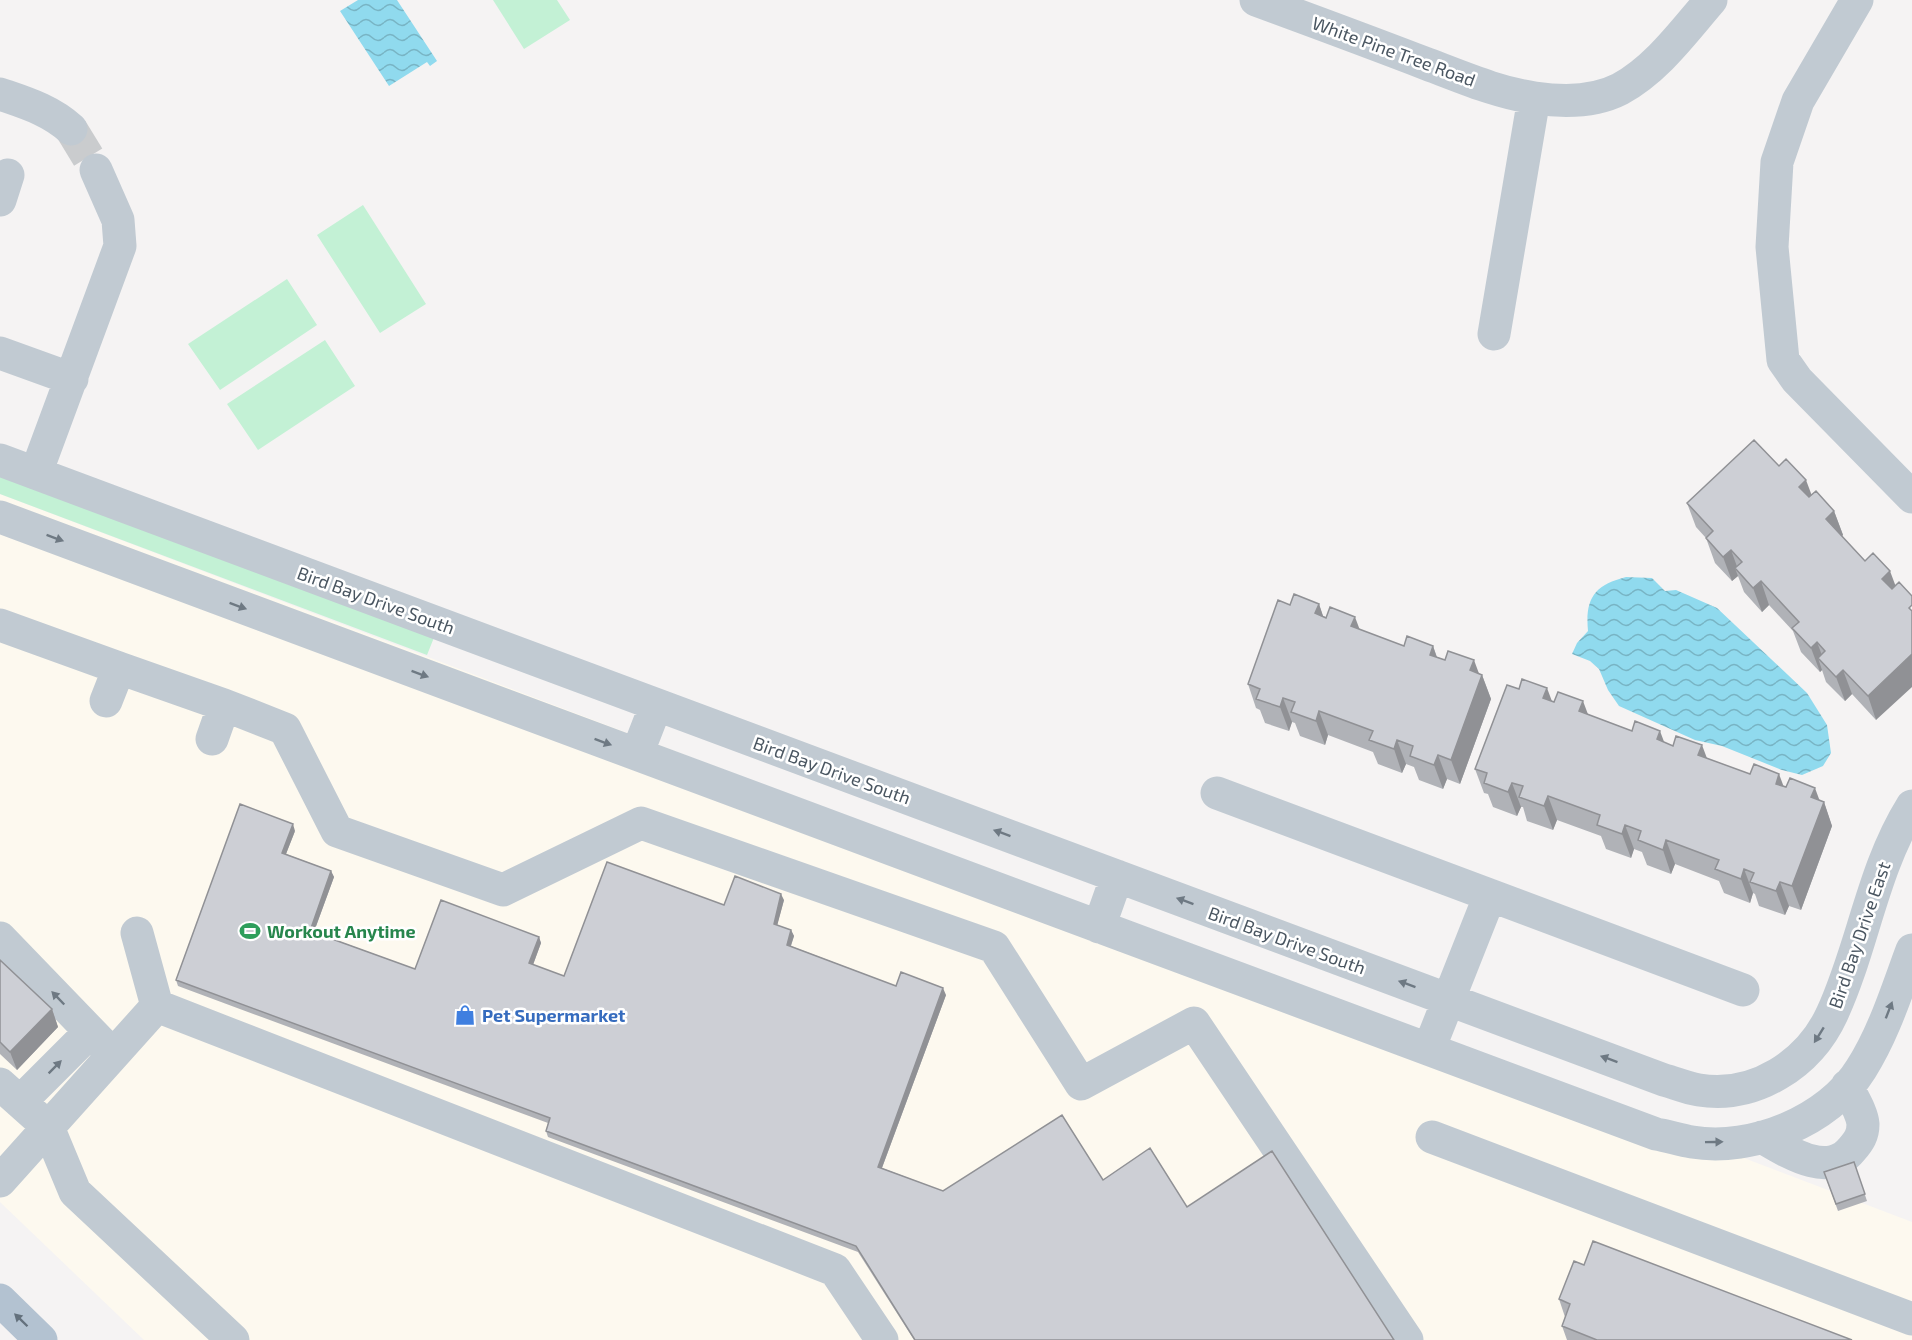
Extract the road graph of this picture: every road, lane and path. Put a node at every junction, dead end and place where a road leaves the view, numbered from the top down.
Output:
1 (1256, 0) edge
2 (1711, 0) edge
3 (1857, 0) edge
4 (0, 94) edge
5 (1534, 98) junction
6 (71, 129) tunnel mouth
7 (96, 170) tunnel mouth
8 (1494, 334) dead end
9 (0, 353) edge
10 (72, 379) junction
11 (0, 460) edge
12 (36, 473) junction
13 (1912, 497) edge
14 (0, 518) edge
15 (0, 625) edge
16 (119, 668) junction
17 (106, 701) dead end
18 (224, 705) junction
19 (656, 705) junction
20 (212, 739) dead end
21 (637, 754) junction
22 (1217, 793) dead end
23 (1912, 806) edge
24 (1117, 876) junction
25 (1490, 895) junction
26 (1099, 927) junction
27 (137, 933) dead end
28 (0, 938) edge
29 (1912, 950) edge
30 (1743, 990) dead end
31 (1447, 999) junction
32 (157, 1006) junction
33 (90, 1032) junction
34 (1429, 1049) junction
35 (113, 1055) junction
36 (0, 1059) edge
37 (1664, 1080) joint
38 (1847, 1086) junction
39 (18, 1092) edge
40 (48, 1127) junction
41 (1432, 1137) dead end
42 (1762, 1137) junction
43 (0, 1181) edge
44 (0, 1300) edge
45 (1912, 1319) edge
46 (41, 1340) edge
47 (233, 1340) edge
48 (882, 1340) edge
49 (1407, 1340) edge

1 - 5 street, White Pine Tree Road
2 - 5 street, White Pine Tree Road
3 - 13 street
4 - 6 street
5 - 8 street
7 - 10 street
9 - 10 street
10 - 12 street
11 - 12 street, Bird Bay Drive South
12 - 19 street, Bird Bay Drive South
14 -> 21 street
15 - 16 street
16 - 17 street
16 - 18 street
18 - 20 street
18 - 49 street
19 - 21 street
24 -> 19 street, Bird Bay Drive South
21 - 26 street
22 - 25 street
23 -> 37 street, Bird Bay Drive East
24 - 26 street
31 -> 24 street, Bird Bay Drive South
25 - 30 street
25 - 31 street
26 - 34 street
27 - 32 street
33 -> 28 street
38 -> 29 street
31 - 34 street
37 -> 31 street, Bird Bay Drive South
32 - 35 street
32 - 48 street
33 - 35 street
39 -> 33 street
34 -> 42 street
35 - 40 street
36 - 39 street
38 - 42 street
38 - 42 street
39 - 40 street
40 - 43 street
40 - 47 street
41 - 45 street
46 -> 44 main road

